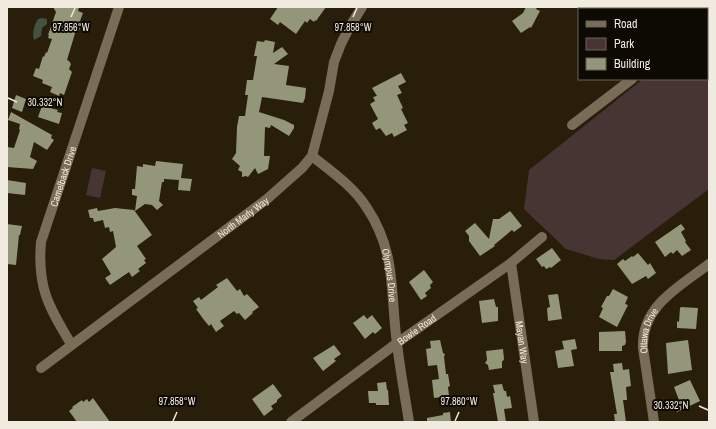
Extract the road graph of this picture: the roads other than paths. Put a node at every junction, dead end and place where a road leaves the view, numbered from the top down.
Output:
1 (118, 7) edge
2 (362, 7) edge
3 (631, 80) edge
4 (572, 125) dead end
5 (312, 156) junction
6 (542, 237) dead end
7 (511, 263) junction
8 (709, 264) edge
9 (396, 342) junction
10 (71, 344) junction
11 (41, 368) dead end
12 (290, 422) edge
13 (409, 422) edge
14 (534, 422) edge
15 (654, 422) edge

1 - 10 street, Camelback Drive
2 - 5 street, North Marly Way
3 - 4 street
5 - 9 street, Olympus Drive
5 - 10 street, North Marly Way
6 - 7 street, Bowie Road
7 - 9 street, Bowie Road
7 - 14 street, Mayan Way
8 - 15 street, Ottawa Drive
9 - 12 street, Bowie Road
9 - 13 street, Olympus Drive
10 - 11 street, North Marly Way

